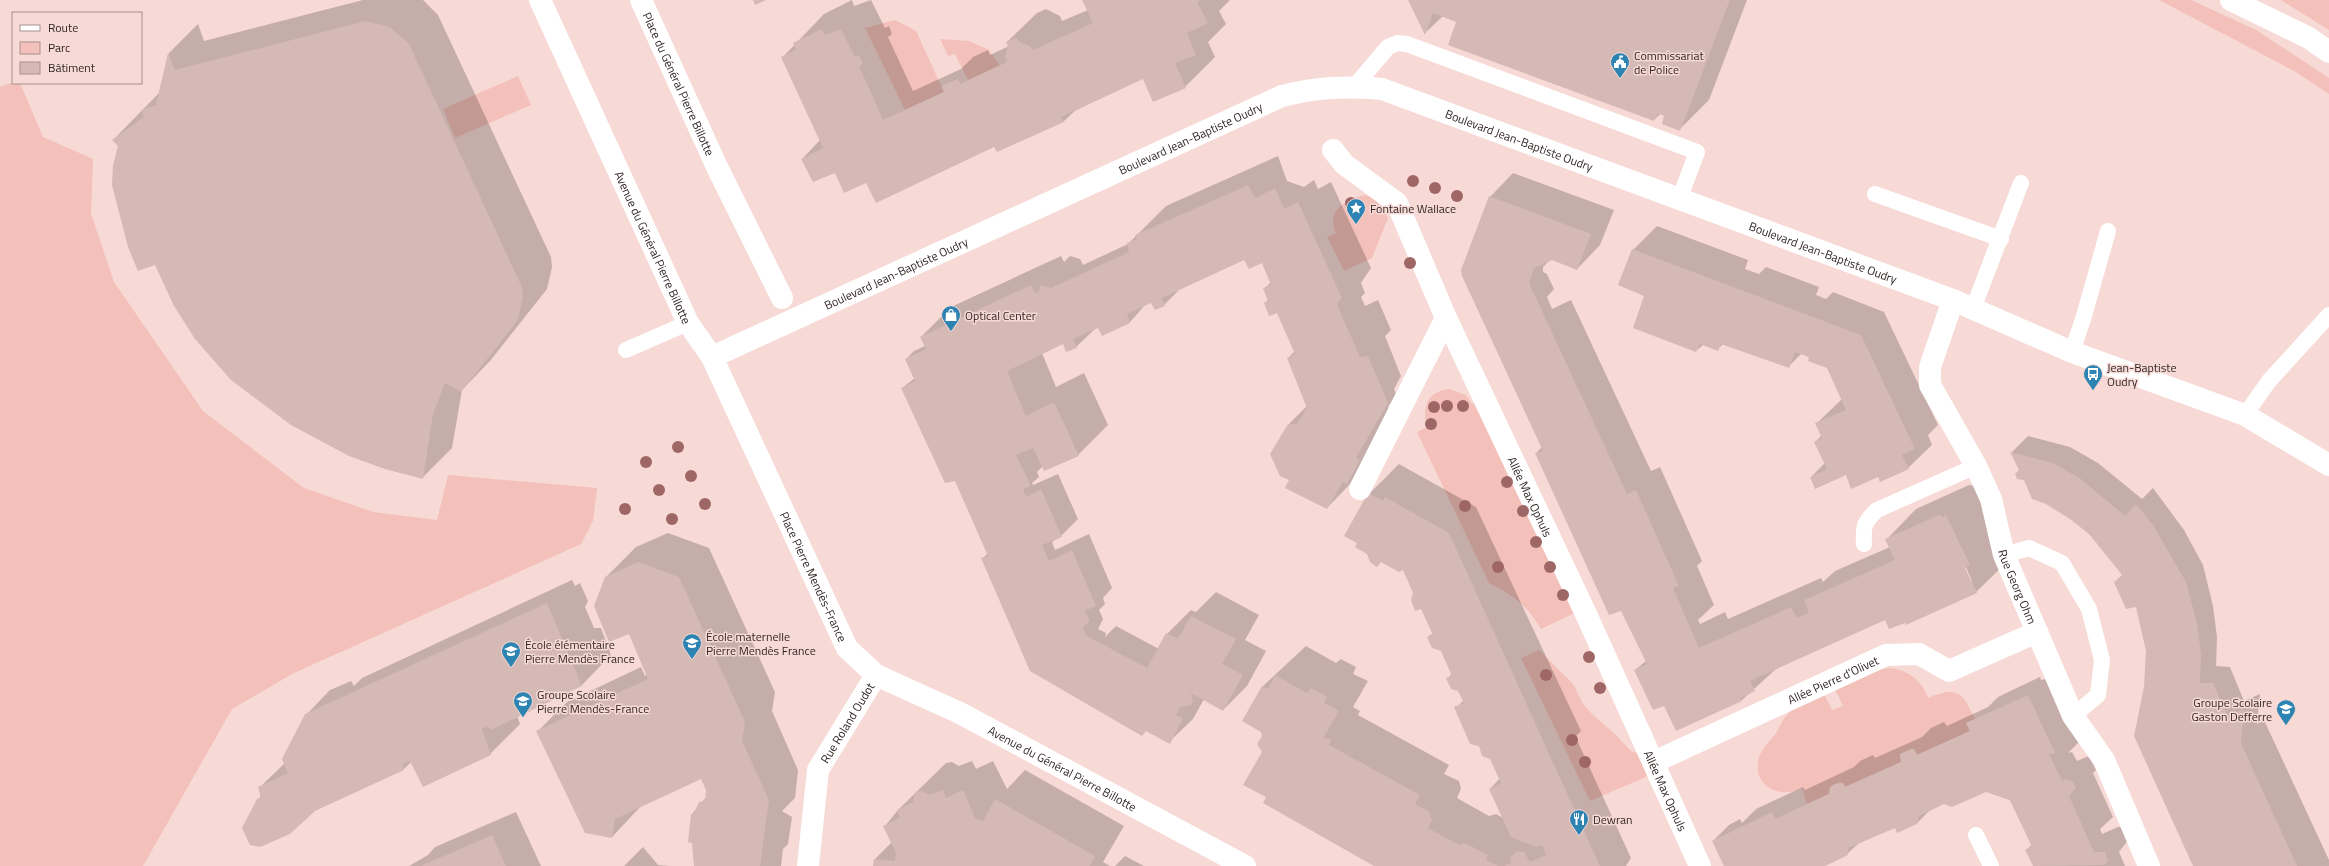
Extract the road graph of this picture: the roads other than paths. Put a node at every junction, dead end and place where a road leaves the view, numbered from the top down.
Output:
1 (540, 0) edge
2 (641, 0) edge
3 (2231, 0) edge
4 (2329, 52) edge
5 (1354, 87) junction
6 (1333, 150) dead end
7 (2021, 183) dead end
8 (1875, 194) dead end
9 (1679, 200) junction
10 (2108, 231) dead end
11 (2001, 239) junction
12 (782, 298) dead end
13 (1953, 300) junction
14 (1973, 309) junction
15 (2329, 315) edge
16 (1446, 318) junction
17 (688, 323) junction
18 (626, 350) dead end
19 (2072, 352) junction
20 (712, 357) junction
21 (2246, 415) junction
22 (2329, 465) edge
23 (1976, 466) junction
24 (1360, 489) dead end
25 (774, 490) joint
26 (1864, 544) dead end
27 (2004, 555) junction
28 (2037, 632) junction
29 (876, 675) junction
30 (2073, 716) junction
31 (1654, 762) junction
32 (1976, 835) dead end
33 (2147, 865) edge
34 (808, 866) edge
35 (1245, 866) edge
36 (1700, 866) edge
37 (1990, 866) edge

1 - 17 main road, Avenue du Général Pierre Billotte
2 - 12 main road, Place du Général Pierre Billotte
3 - 4 main road
5 - 9 main road, Boulevard Jean-Baptiste Oudry
5 - 9 lane
5 - 20 main road, Boulevard Jean-Baptiste Oudry
6 - 16 main road, Allée Max Ophuls
7 - 11 lane
8 - 11 lane
9 - 13 main road, Boulevard Jean-Baptiste Oudry
10 - 19 lane
11 - 14 lane
13 - 14 main road, Boulevard Jean-Baptiste Oudry
13 - 23 main road, Rue Georg Ohm
14 - 19 main road, Boulevard Jean-Baptiste Oudry
15 - 21 lane
16 - 24 main road
16 - 31 main road, Allée Max Ophuls
17 - 18 lane
17 - 20 main road, Avenue du Général Pierre Billotte
19 - 21 main road, Boulevard Jean-Baptiste Oudry
20 - 25 main road, Avenue du Général Pierre Billotte
21 - 22 main road, Boulevard Jean-Baptiste Oudry
23 - 26 lane
23 - 27 main road, Rue Georg Ohm
25 - 29 main road, Place Pierre Mendès-France
27 - 28 main road, Rue Georg Ohm
27 - 30 lane
28 - 30 main road, Rue Georg Ohm
28 - 31 main road, Allée Pierre d'Olivet
29 - 34 main road, Rue Roland Oudot
29 - 35 main road, Avenue du Général Pierre Billotte
30 - 33 main road, Rue Georg Ohm
31 - 36 main road, Allée Max Ophuls
32 - 37 lane

